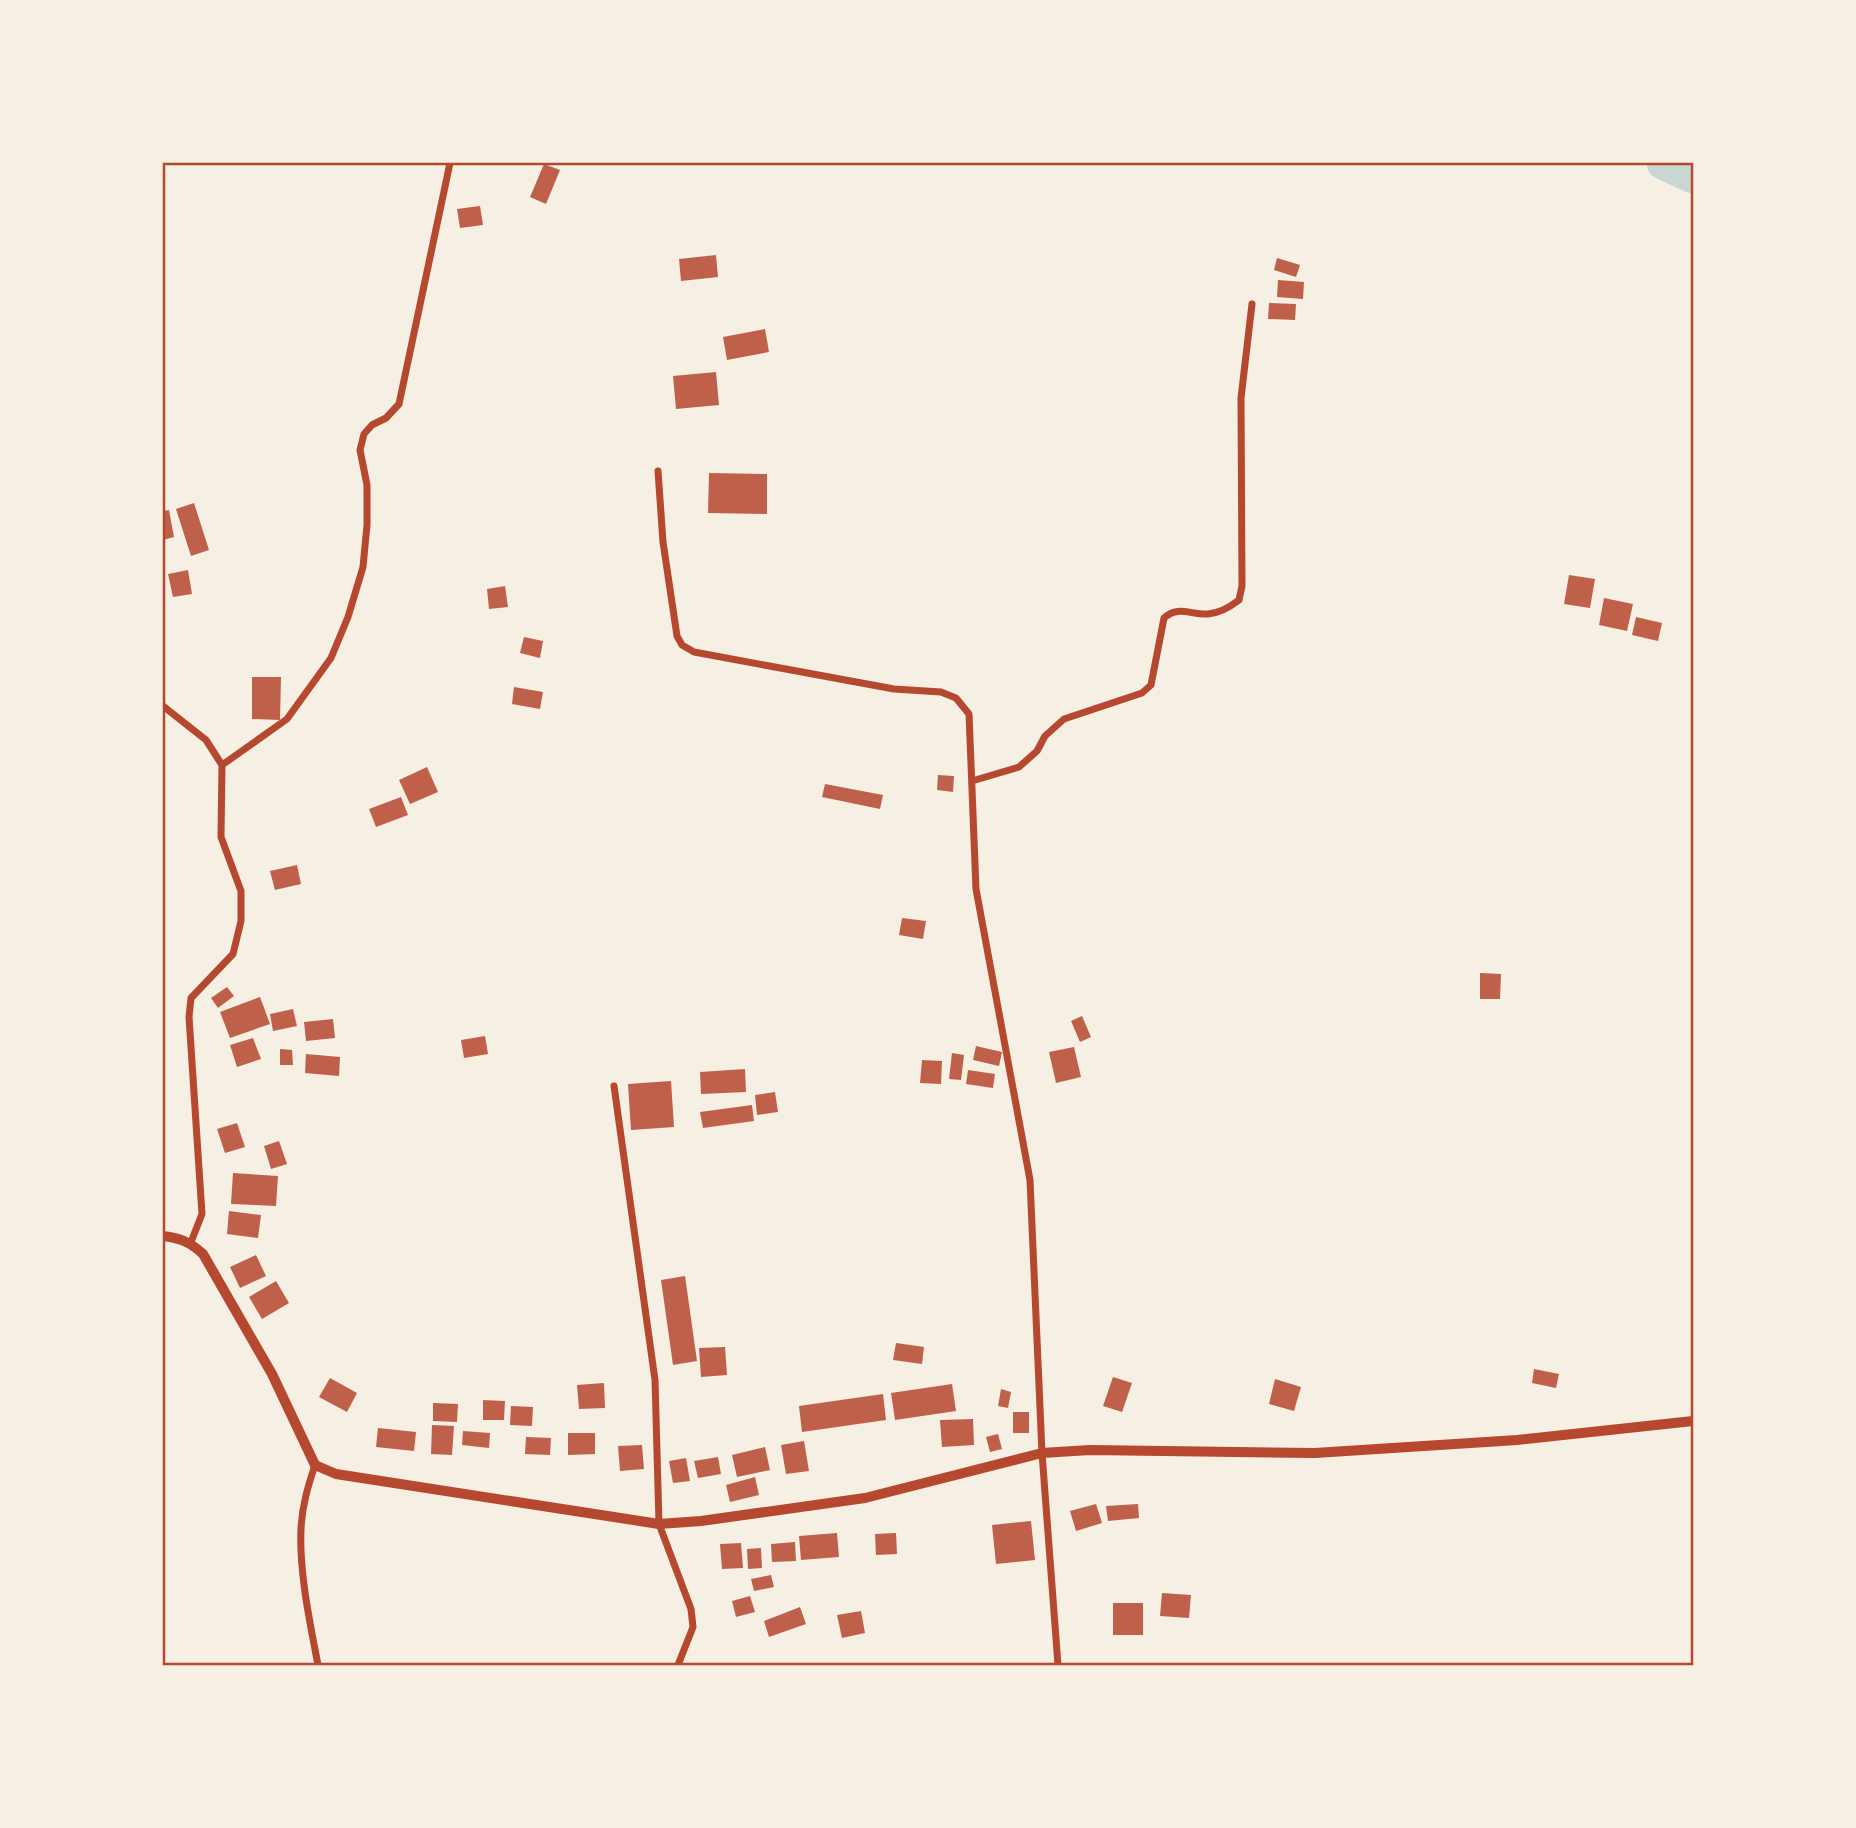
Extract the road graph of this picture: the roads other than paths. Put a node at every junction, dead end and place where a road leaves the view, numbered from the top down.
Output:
1 (450, 163) edge
2 (1252, 304) dead end
3 (659, 471) dead end
4 (163, 706) edge
5 (222, 765) junction
6 (972, 781) junction
7 (614, 1086) dead end
8 (163, 1236) edge
9 (191, 1242) junction
10 (1693, 1422) edge
11 (1042, 1453) junction
12 (315, 1465) junction
13 (659, 1524) junction
14 (318, 1665) edge
15 (678, 1665) edge
16 (1058, 1665) edge

1 - 5 street
2 - 6 street
3 - 6 street
4 - 5 street
5 - 9 street
6 - 11 street
7 - 13 street
8 - 9 street
9 - 12 street
10 - 11 street
11 - 13 street
11 - 16 street
12 - 13 street
12 - 14 street
13 - 15 street

